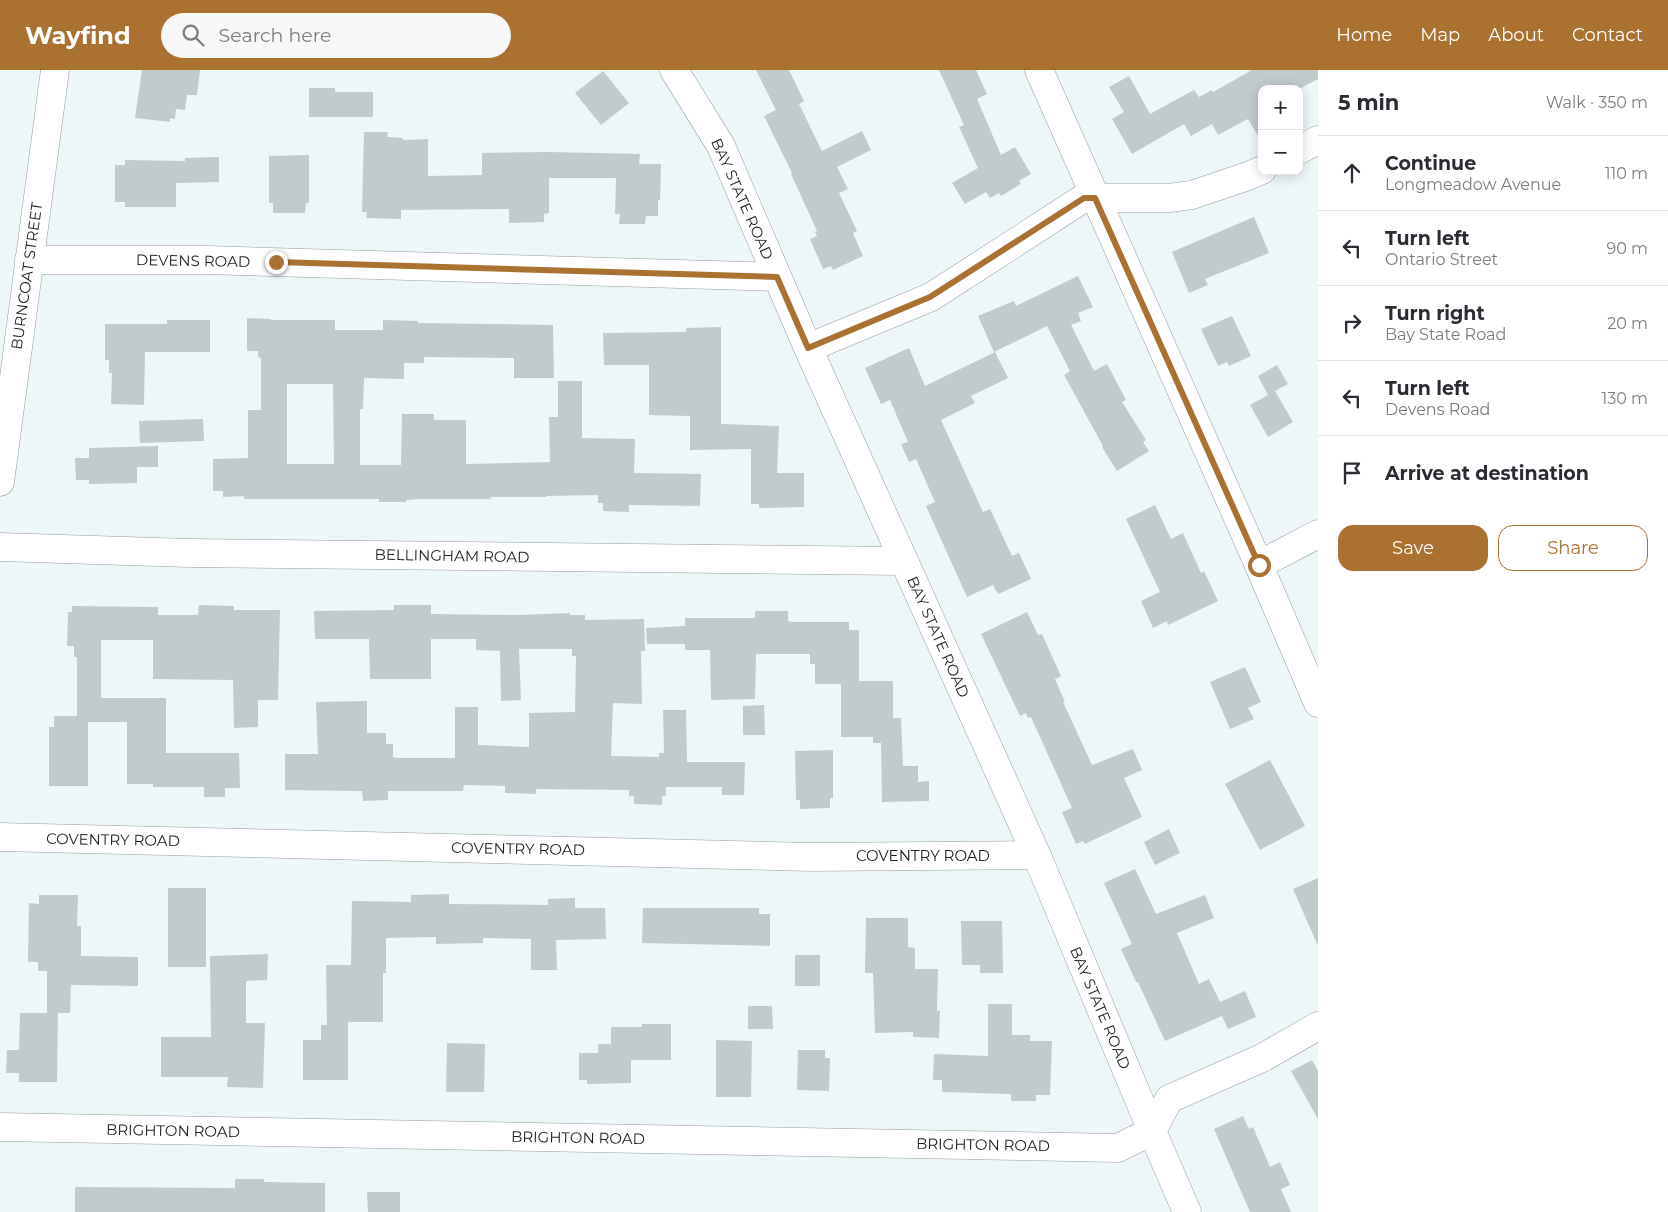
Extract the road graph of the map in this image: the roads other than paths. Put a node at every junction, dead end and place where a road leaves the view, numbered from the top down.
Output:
1 (55, 70) edge
2 (674, 70) edge
3 (1039, 70) edge
4 (1318, 140) edge
5 (1303, 148) edge
6 (1258, 172) edge
7 (1095, 198) junction
8 (29, 260) junction
9 (777, 277) junction
10 (808, 348) junction
11 (0, 482) edge
12 (1318, 534) edge
13 (0, 547) edge
14 (904, 561) junction
15 (1259, 565) junction
16 (1318, 703) edge
17 (0, 837) edge
18 (1036, 855) junction
19 (1318, 1026) edge
20 (0, 1127) edge
21 (1152, 1131) junction
22 (1187, 1212) edge

1 - 8 street, BURNCOAT STREET
2 - 9 street, BAY STATE ROAD
3 - 7 street
4 - 5 street
6 - 7 street
7 - 10 street
7 - 15 street
8 - 9 street, DEVENS ROAD
8 - 11 street, BURNCOAT STREET
9 - 10 street, BAY STATE ROAD
10 - 14 street, BAY STATE ROAD
12 - 15 street
13 - 14 street, BELLINGHAM ROAD
14 - 18 street, BAY STATE ROAD
15 - 16 street
17 - 18 street, COVENTRY ROAD
18 - 21 street, BAY STATE ROAD
19 - 21 street
20 - 21 street, BRIGHTON ROAD
21 - 22 street, BAY STATE ROAD

